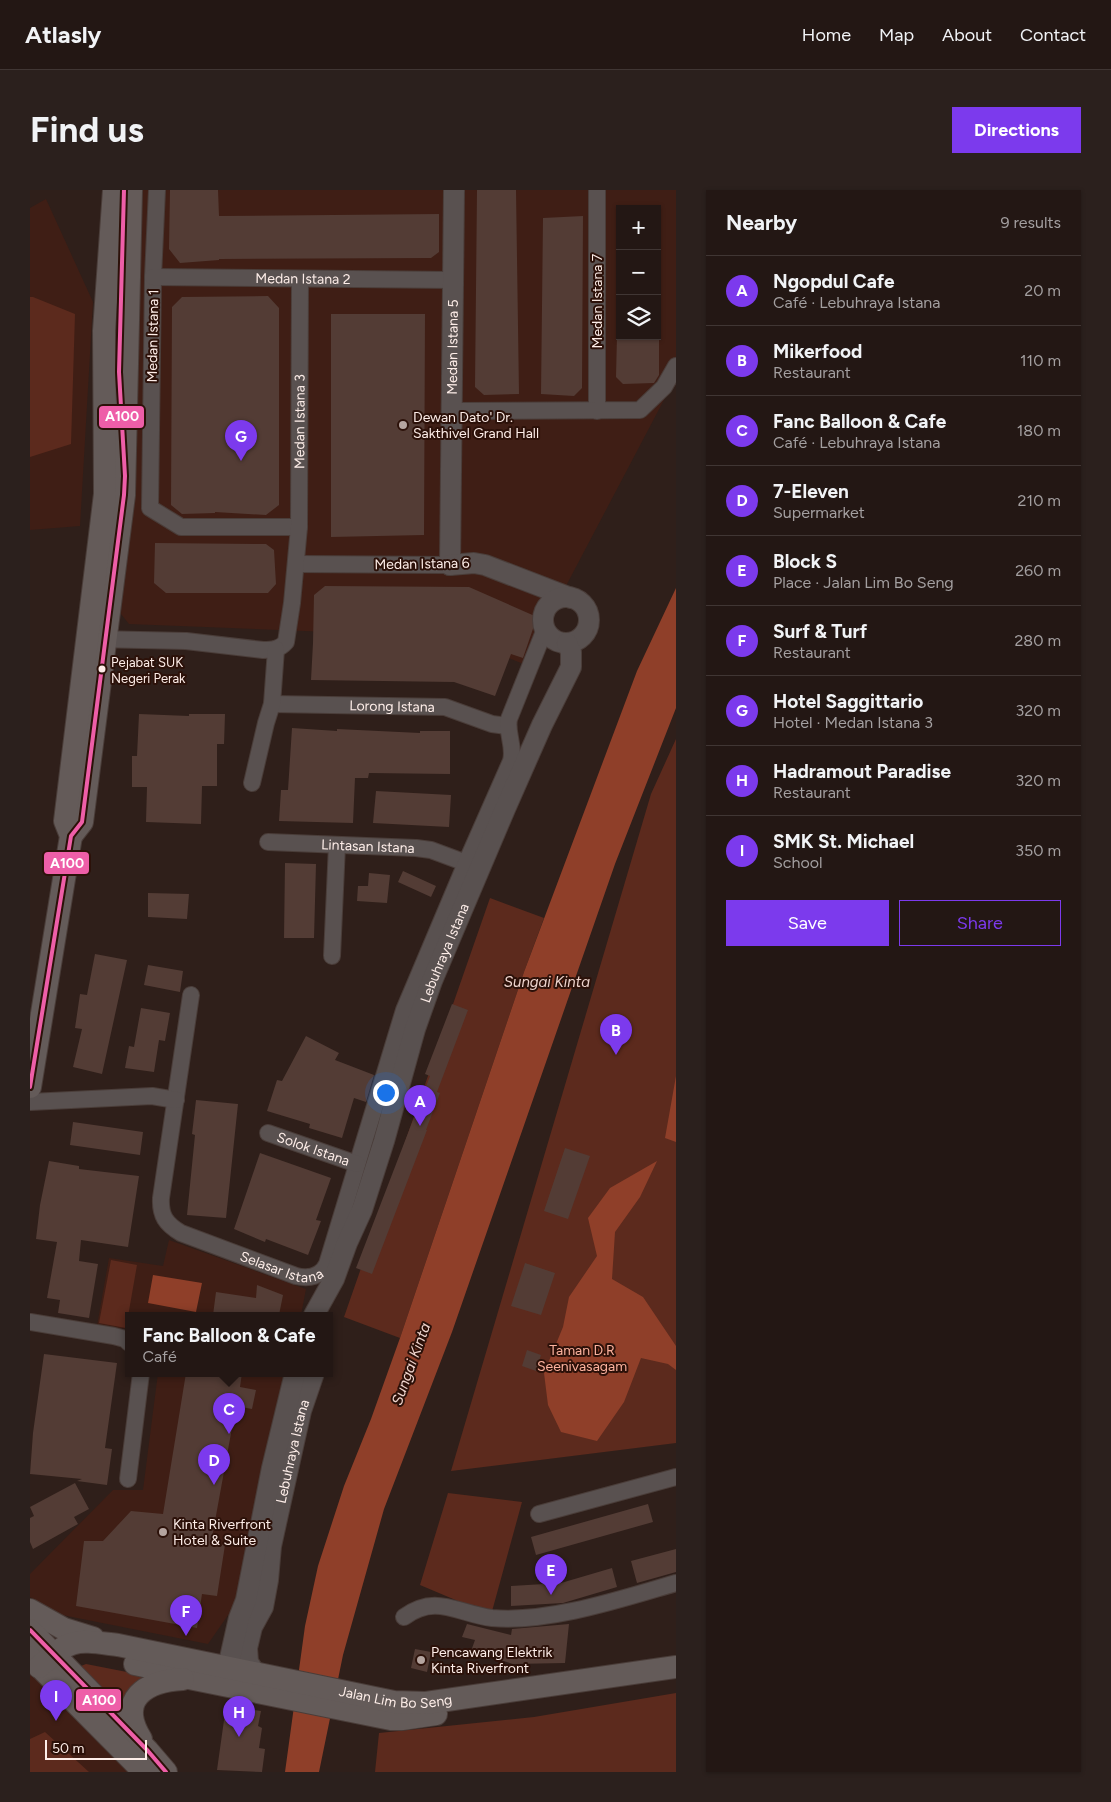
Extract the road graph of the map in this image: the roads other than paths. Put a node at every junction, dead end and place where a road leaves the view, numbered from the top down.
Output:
1 (101, 190) edge
2 (114, 190) edge
3 (124, 190) edge
4 (131, 190) edge
5 (157, 190) edge
6 (454, 190) edge
7 (597, 190) edge
8 (153, 277) junction
9 (300, 278) junction
10 (453, 280) junction
11 (104, 331) junction
12 (676, 366) edge
13 (452, 411) junction
14 (597, 411) junction
15 (125, 476) junction
16 (299, 526) junction
17 (296, 564) junction
18 (450, 565) junction
19 (571, 598) junction
20 (544, 621) junction
21 (586, 632) junction
22 (97, 639) junction
23 (567, 643) junction
24 (276, 649) junction
25 (272, 704) junction
26 (553, 704) junction
27 (507, 726) junction
28 (252, 783) dead end
29 (268, 842) dead end
30 (337, 845) junction
31 (466, 863) junction
32 (332, 956) dead end
33 (191, 994) dead end
34 (30, 1087) edge
35 (176, 1100) junction
36 (30, 1102) edge
37 (268, 1132) dead end
38 (357, 1164) junction
39 (326, 1312) edge
40 (30, 1322) edge
41 (125, 1339) edge
42 (141, 1377) edge
43 (294, 1377) edge
44 (313, 1377) edge
45 (676, 1477) edge
46 (128, 1480) dead end
47 (539, 1514) dead end
48 (272, 1546) junction
49 (676, 1583) edge
50 (30, 1610) edge
51 (404, 1617) dead end
52 (239, 1618) junction
53 (30, 1630) edge
54 (118, 1645) junction
55 (47, 1663) edge
56 (676, 1667) edge
57 (228, 1668) junction
58 (190, 1678) junction
59 (676, 1679) edge
60 (256, 1683) junction
61 (378, 1710) junction
62 (146, 1762) edge
63 (166, 1772) edge

1 - 11 main road
2 - 11 main road
3 - 15 main road
4 - 15 main road
5 - 8 street, Medan Istana 1
6 - 10 street, Medan Istana 5
7 - 14 street, Medan Istana 7
8 - 9 street, Medan Istana 2
8 - 16 street, Medan Istana 1
9 - 10 street, Medan Istana 2
9 - 16 street, Medan Istana 3
10 - 13 street, Medan Istana 5
11 - 22 main road
12 - 14 street
13 - 14 street
13 - 18 street, Medan Istana 5
15 - 22 main road
16 - 17 street, Medan Istana 3
17 - 18 street, Medan Istana 6
17 - 24 street, Medan Istana 3
18 - 19 street, Medan Istana 6
18 - 20 street
19 - 20 street
19 - 21 street
20 - 23 street
20 - 27 street
21 - 23 street
21 - 26 street, Lebuhraya Istana
22 - 24 street
22 - 34 main road
23 - 26 street, Lebuhraya Istana
24 - 25 street
25 - 27 street, Lorong Istana
25 - 28 street
26 - 39 street, Lebuhraya Istana
27 - 31 street, Selasar Istana
29 - 30 street, Lintasan Istana
30 - 31 street, Lintasan Istana
30 - 32 street
31 - 38 street, Selasar Istana
33 - 35 street
35 - 36 street
35 - 38 street, Selasar Istana
37 - 38 street, Solok Istana
40 - 41 street
42 - 46 street
43 - 52 street, Lebuhraya Istana
44 - 48 street, Lebuhraya Istana
45 - 47 street
48 - 52 street
48 - 60 street, Lebuhraya Istana
49 - 51 street
50 - 54 main road
52 - 57 street, Lebuhraya Istana
53 - 55 main road
54 - 55 main road
54 - 57 main road, Jalan Lim Bo Seng
55 - 58 main road, Jalan Lim Bo Seng
55 - 62 main road
56 - 61 main road, Jalan Lim Bo Seng
57 - 60 main road, Jalan Lim Bo Seng
58 - 60 main road, Jalan Lim Bo Seng
58 - 62 main road
59 - 61 main road, Jalan Lim Bo Seng
60 - 61 main road, Jalan Lim Bo Seng
62 - 63 main road

